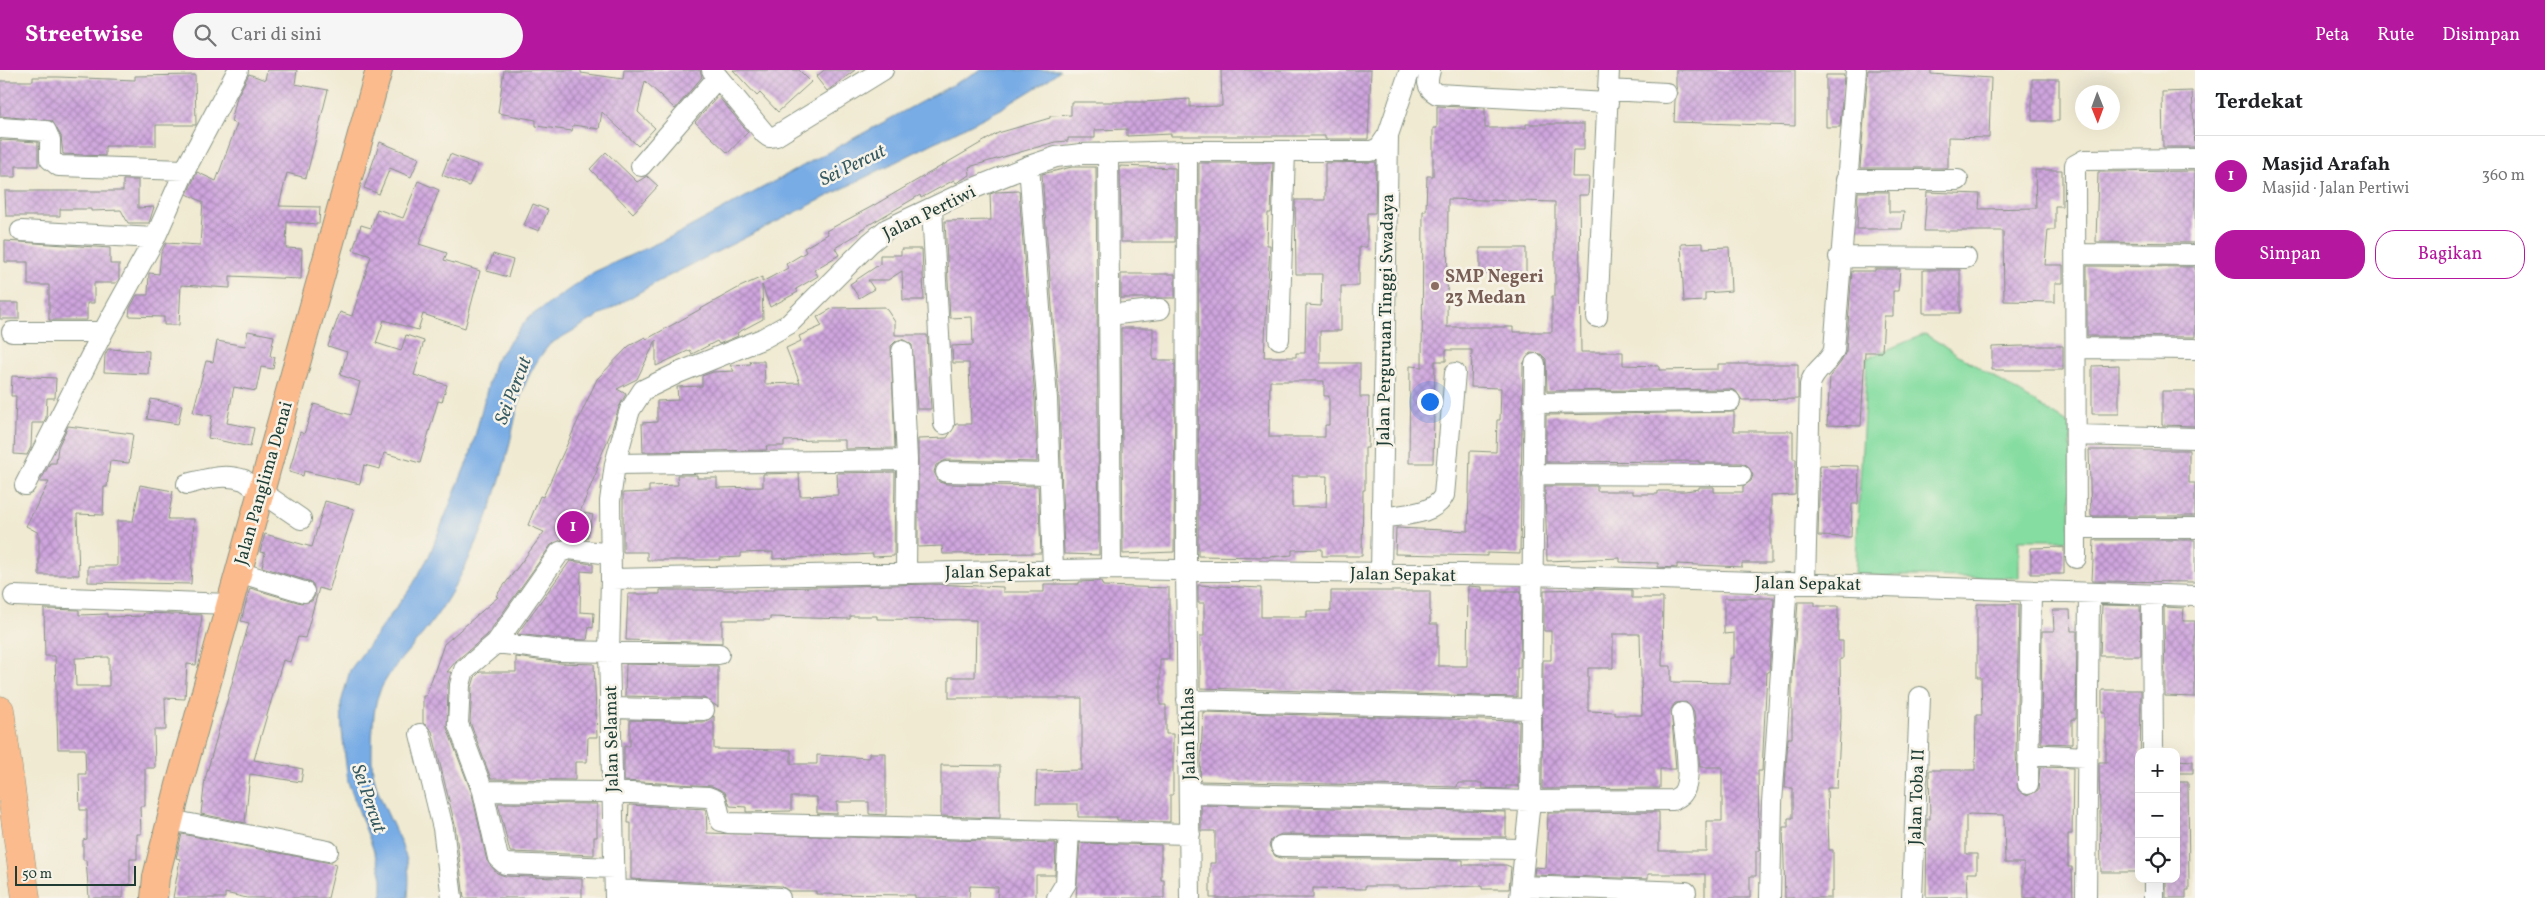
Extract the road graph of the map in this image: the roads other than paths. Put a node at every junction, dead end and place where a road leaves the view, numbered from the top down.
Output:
1 (237, 70) edge
2 (379, 70) edge
3 (884, 70) edge
4 (1410, 70) edge
5 (1430, 70) edge
6 (1609, 70) edge
7 (1856, 70) edge
8 (715, 74) edge
9 (1666, 93) dead end
10 (1608, 97) junction
11 (0, 128) edge
12 (1388, 135) junction
13 (1187, 151) junction
14 (1285, 151) junction
15 (1108, 153) junction
16 (2195, 159) edge
17 (641, 166) dead end
18 (1029, 166) junction
19 (185, 170) junction
20 (1846, 180) junction
21 (1958, 180) dead end
22 (932, 209) junction
23 (22, 231) dead end
24 (155, 238) junction
25 (2076, 254) junction
26 (2195, 255) edge
27 (1839, 257) junction
28 (1966, 258) dead end
29 (1160, 309) dead end
30 (1109, 315) junction
31 (1597, 317) dead end
32 (12, 332) dead end
33 (103, 332) junction
34 (1279, 339) dead end
35 (2076, 348) junction
36 (2195, 349) edge
37 (902, 352) dead end
38 (1535, 364) dead end
39 (1455, 373) dead end
40 (1730, 401) dead end
41 (1534, 403) junction
42 (944, 424) dead end
43 (2076, 435) junction
44 (2195, 438) edge
45 (907, 460) junction
46 (614, 464) junction
47 (946, 472) dead end
48 (1050, 474) junction
49 (1533, 474) junction
50 (1741, 475) dead end
51 (187, 484) dead end
52 (24, 485) dead end
53 (261, 492) junction
54 (1382, 518) junction
55 (301, 519) dead end
56 (2076, 528) junction
57 (2195, 528) edge
58 (611, 554) junction
59 (2076, 558) dead end
60 (1111, 569) junction
61 (1186, 569) junction
62 (1053, 570) junction
63 (238, 572) junction
64 (906, 573) junction
65 (1381, 574) junction
66 (1532, 575) junction
67 (611, 580) junction
68 (1796, 583) junction
69 (2031, 591) junction
70 (304, 592) dead end
71 (2089, 593) junction
72 (14, 596) dead end
73 (2152, 596) junction
74 (2195, 596) edge
75 (228, 604) junction
76 (496, 644) junction
77 (609, 653) junction
78 (719, 654) dead end
79 (1920, 697) dead end
80 (1187, 700) junction
81 (610, 708) junction
82 (1532, 709) junction
83 (0, 710) edge
84 (704, 710) dead end
85 (1682, 713) dead end
86 (420, 734) dead end
87 (2153, 748) edge
88 (2028, 754) junction
89 (2086, 756) junction
90 (2028, 784) dead end
91 (483, 791) junction
92 (612, 792) junction
93 (1189, 793) junction
94 (1530, 801) junction
95 (170, 820) junction
96 (1069, 831) junction
97 (1190, 834) junction
98 (1281, 846) dead end
99 (1525, 849) junction
100 (328, 850) dead end
101 (614, 868) junction
102 (2154, 883) edge
103 (1521, 892) edge
104 (1686, 892) dead end
105 (615, 894) edge
106 (26, 898) edge
107 (154, 898) edge
108 (452, 898) edge
109 (780, 898) edge
110 (1058, 898) edge
111 (1190, 898) edge
112 (1770, 898) edge
113 (1912, 898) edge
114 (2086, 898) edge
115 (2154, 898) edge

1 - 19 street
2 - 53 main road, Jalan Panglima Denai
3 - 8 street
4 - 12 street, Jalan Perguruan Tinggi Swadaya
5 - 10 street
6 - 10 street
7 - 20 street
8 - 17 street
9 - 10 street
10 - 31 street
11 - 19 street
12 - 14 street, Jalan Pertiwi
12 - 54 street, Jalan Perguruan Tinggi Swadaya
13 - 14 street, Jalan Pertiwi
13 - 15 street, Jalan Pertiwi
13 - 61 street, Jalan Ikhlas
14 - 34 street
15 - 18 street, Jalan Pertiwi
15 - 30 street
16 - 25 street
18 - 22 street, Jalan Pertiwi
18 - 48 street
19 - 24 street
20 - 21 street
20 - 27 street
22 - 42 street
22 - 46 street, Jalan Pertiwi
23 - 24 street
24 - 33 street
25 - 26 street
25 - 35 street
27 - 28 street
27 - 68 street
29 - 30 street
30 - 60 street
32 - 33 street
33 - 52 street
35 - 36 street
35 - 43 street
37 - 45 street
38 - 41 street
39 - 54 street
40 - 41 street
41 - 49 street
43 - 44 street
43 - 56 street
45 - 46 street
45 - 64 street
46 - 58 street, Jalan Pertiwi
47 - 48 street
48 - 62 street
49 - 50 street
49 - 66 street
51 - 53 street
53 - 55 street
53 - 63 main road, Jalan Panglima Denai
54 - 65 street, Jalan Perguruan Tinggi Swadaya
56 - 57 street
56 - 59 street
58 - 67 street, Jalan Pertiwi
58 - 76 street
60 - 61 street, Jalan Sepakat
60 - 62 street, Jalan Sepakat
61 - 65 street, Jalan Sepakat
61 - 80 street, Jalan Ikhlas
62 - 64 street, Jalan Sepakat
63 - 70 street
63 - 75 main road, Jalan Panglima Denai
64 - 67 street, Jalan Sepakat
65 - 66 street, Jalan Sepakat
66 - 68 street, Jalan Sepakat
66 - 82 street
67 - 77 street, Jalan Selamat
68 - 69 street, Jalan Sepakat
68 - 112 street
69 - 71 street, Jalan Sepakat
69 - 88 street
71 - 73 street, Jalan Sepakat
71 - 89 street
72 - 75 street
73 - 74 street, Jalan Sepakat
73 - 87 street
75 - 95 main road, Jalan Panglima Denai
76 - 77 street
76 - 91 street
77 - 78 street
77 - 81 street, Jalan Selamat
79 - 113 street, Jalan Toba II
80 - 82 street
80 - 93 street, Jalan Ikhlas
81 - 84 street
81 - 92 street, Jalan Selamat
82 - 94 street
83 - 106 highway
85 - 94 street
86 - 108 street
88 - 89 street
88 - 90 street
89 - 114 street
91 - 92 street
91 - 101 street
92 - 96 street
92 - 101 street, Jalan Selamat
93 - 94 street
93 - 97 street, Jalan Ikhlas
94 - 99 street
95 - 100 street
95 - 107 main road, Jalan Panglima Denai
96 - 97 street
96 - 110 street
97 - 111 street, Jalan Ikhlas
98 - 99 street
99 - 103 street
101 - 105 street, Jalan Selamat
102 - 115 street
103 - 104 street
105 - 109 street

